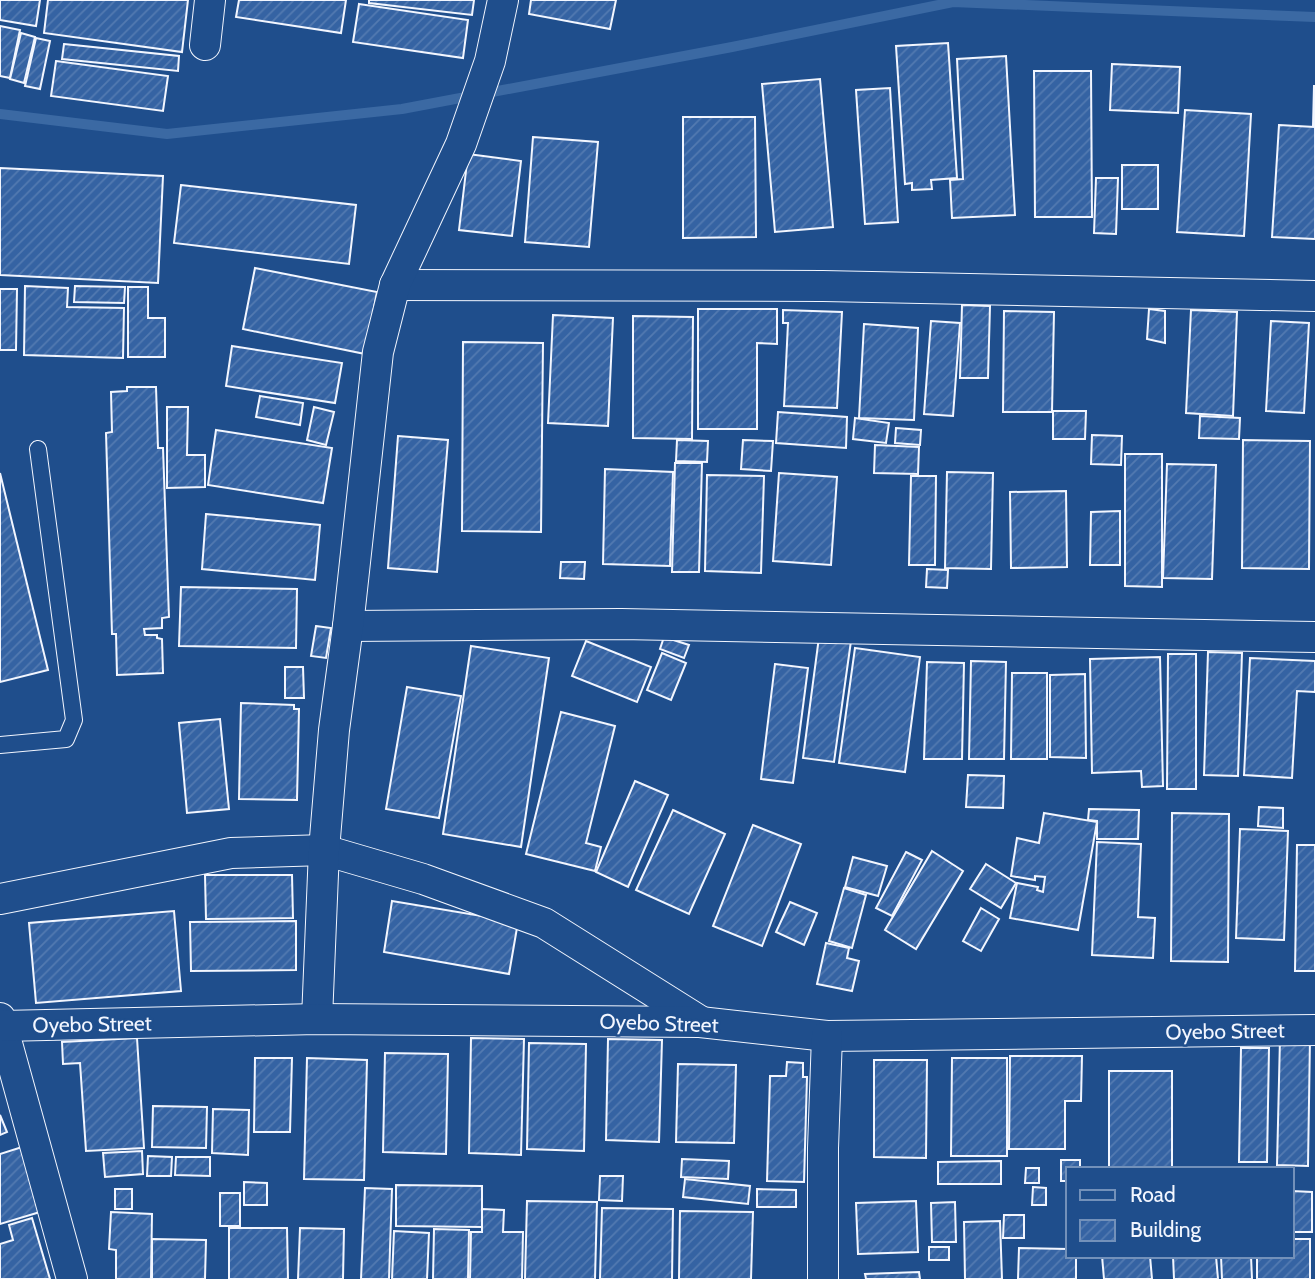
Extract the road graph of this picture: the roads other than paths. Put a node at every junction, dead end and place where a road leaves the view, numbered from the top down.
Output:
1 (210, 0) edge
2 (503, 0) edge
3 (205, 45) dead end
4 (395, 285) junction
5 (1315, 296) edge
6 (38, 449) dead end
7 (348, 626) junction
8 (1315, 637) edge
9 (0, 745) edge
10 (324, 850) junction
11 (0, 899) edge
12 (317, 1019) junction
13 (700, 1021) junction
14 (1, 1022) edge
15 (1315, 1030) edge
16 (827, 1035) junction
17 (72, 1279) edge
18 (823, 1279) edge

1 - 3 street
2 - 4 street
4 - 5 street
4 - 7 street
6 - 9 lane
7 - 8 street
7 - 10 street
10 - 11 street
10 - 12 street
10 - 13 street
12 - 13 street, Oyebo Street
12 - 14 street, Oyebo Street
13 - 16 street, Oyebo Street
14 - 17 street
15 - 16 street, Oyebo Street
16 - 18 street

